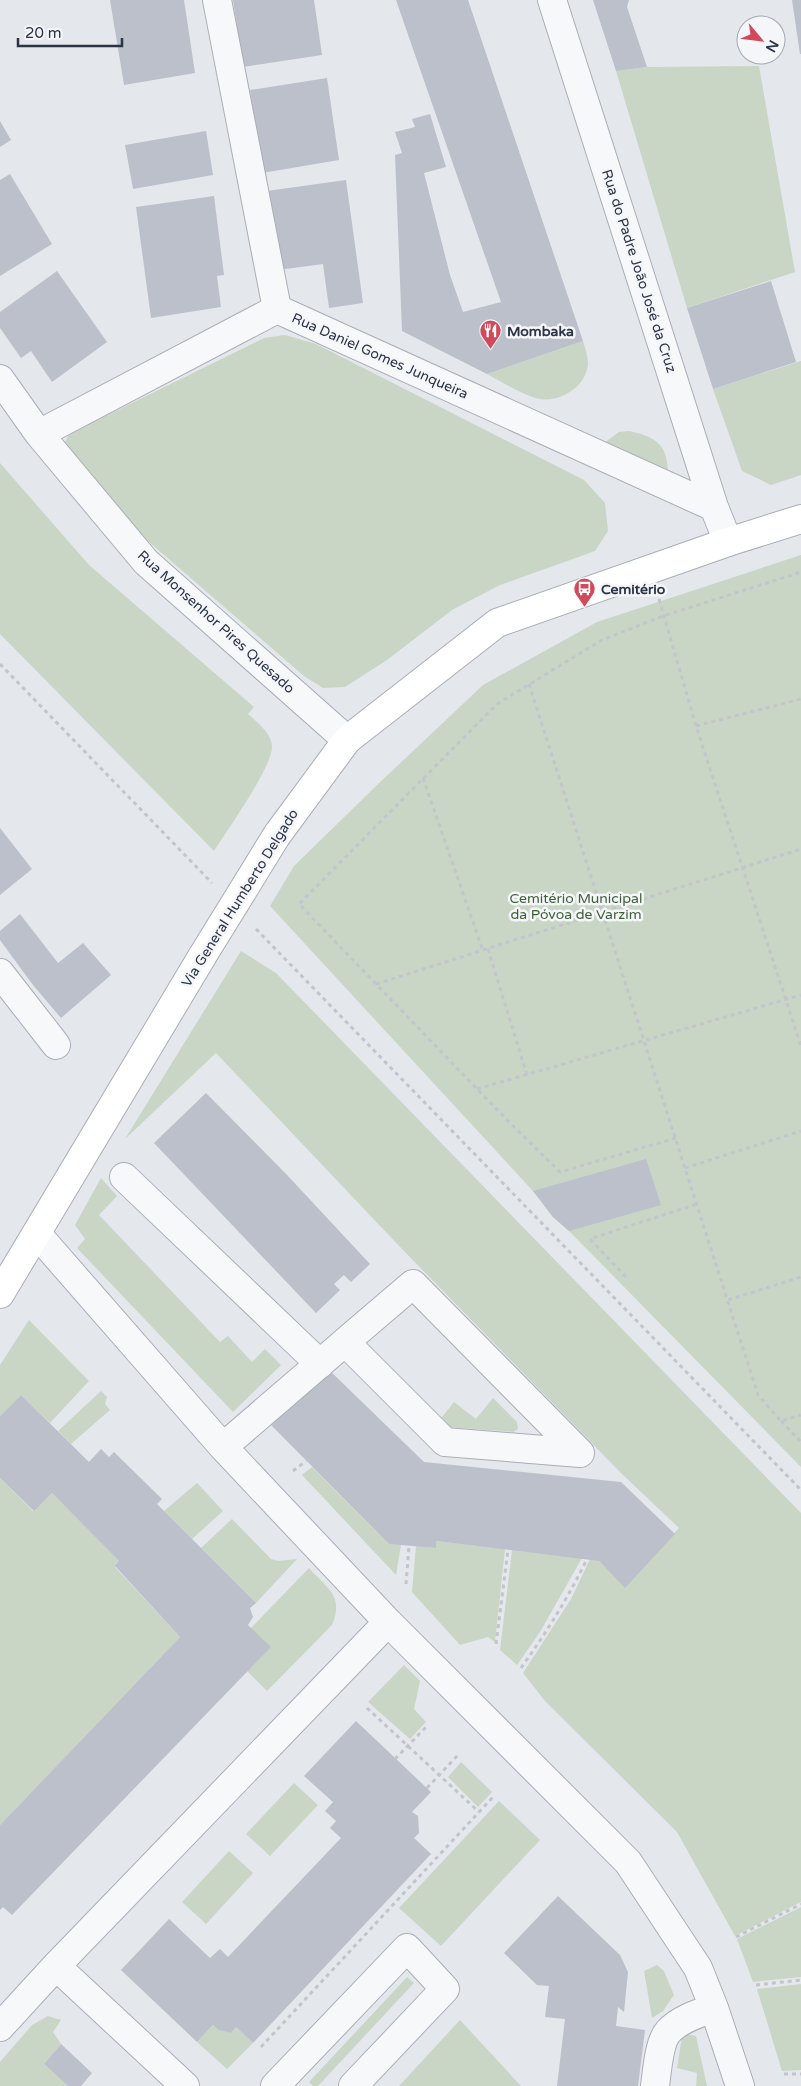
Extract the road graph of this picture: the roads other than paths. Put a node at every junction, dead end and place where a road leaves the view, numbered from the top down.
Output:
1 (217, 0) edge
2 (552, 0) edge
3 (277, 309) junction
4 (0, 379) edge
5 (39, 434) junction
6 (714, 507) junction
7 (801, 519) edge
8 (728, 542) junction
9 (347, 740) junction
10 (0, 972) edge
11 (56, 1045) dead end
12 (124, 1177) dead end
13 (36, 1234) junction
14 (0, 1294) edge
15 (346, 1342) junction
16 (320, 1364) junction
17 (223, 1447) junction
18 (388, 1622) junction
19 (56, 1966) junction
20 (714, 2008) junction
21 (0, 2027) edge
22 (185, 2086) edge
23 (275, 2086) edge
24 (353, 2086) edge
25 (655, 2086) edge
26 (740, 2086) edge

1 - 3 street, Rua Daniel Gomes Junqueira
2 - 6 street, Rua do Padre João José da Cruz
3 - 5 street
3 - 6 street, Rua Daniel Gomes Junqueira
4 - 5 street, Rua Monsenhor Pires Quesado
5 - 9 street, Rua Monsenhor Pires Quesado
6 - 8 street, Rua do Padre João José da Cruz
7 - 8 main road, Via General Humberto Delgado
8 - 9 main road, Via General Humberto Delgado
9 - 13 main road, Via General Humberto Delgado, bridge
10 - 11 street
12 - 16 street
13 - 14 main road, Via General Humberto Delgado
13 - 17 street
15 - 15 street
15 - 16 street
16 - 17 street
17 - 18 street
18 - 19 street
18 - 20 street
19 - 21 street
19 - 22 street
20 - 25 street
20 - 26 street
23 - 24 street

